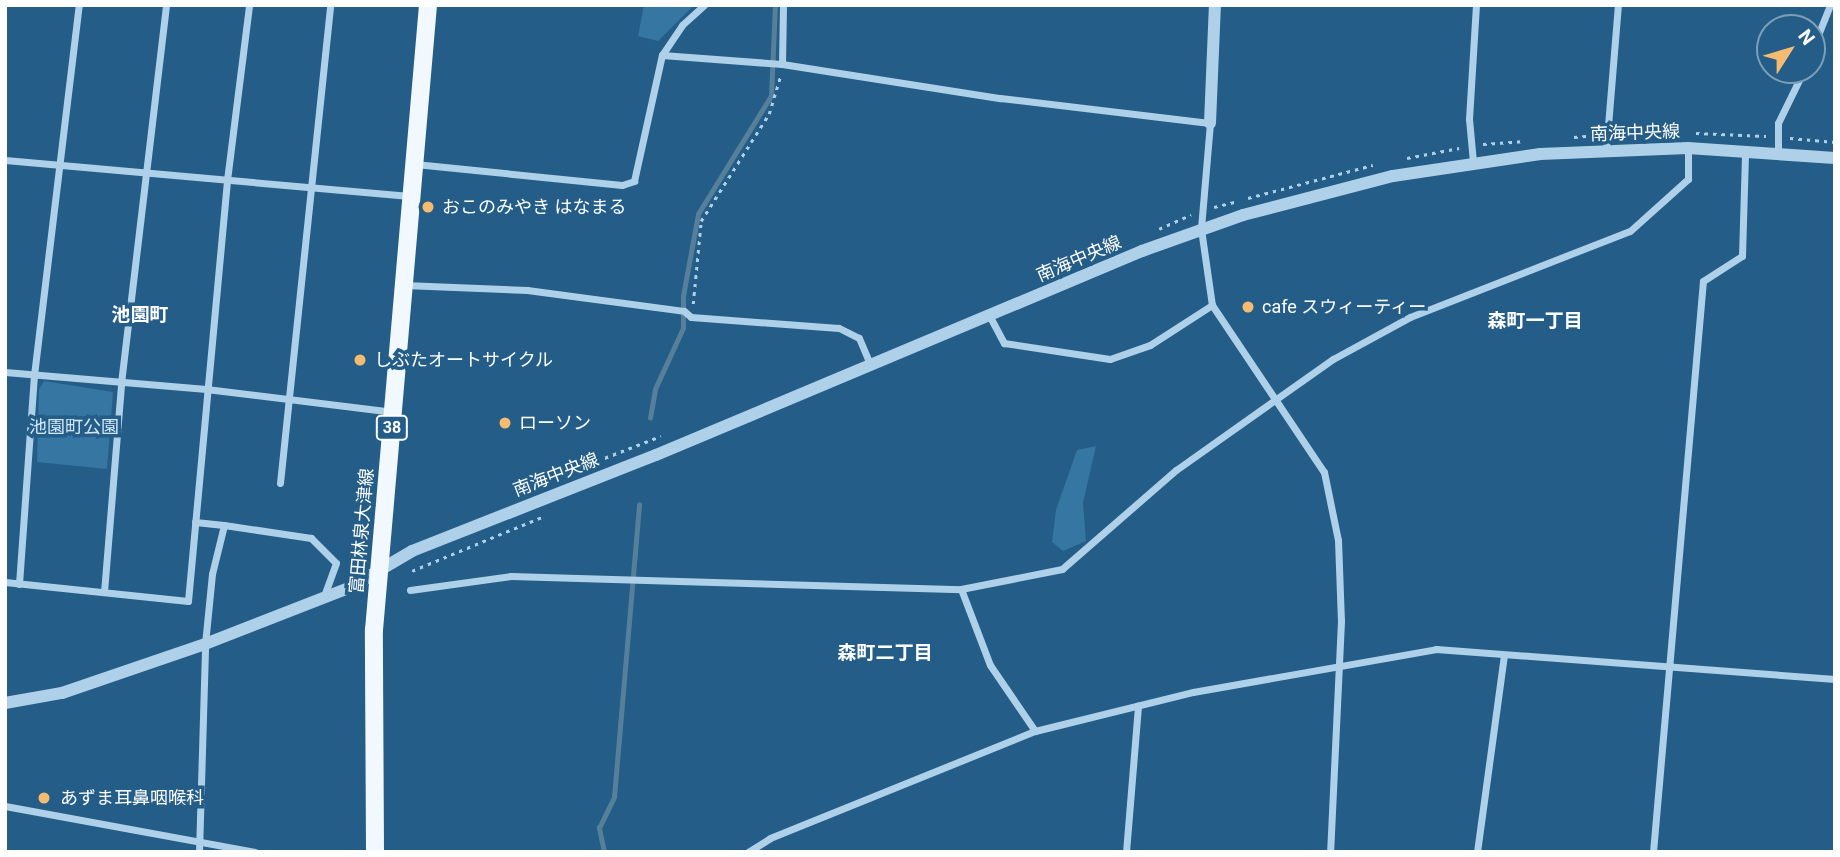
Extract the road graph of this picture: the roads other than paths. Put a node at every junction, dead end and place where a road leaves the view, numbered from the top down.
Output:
1 (79, 5) edge
2 (166, 5) edge
3 (249, 5) edge
4 (330, 5) edge
5 (428, 5) edge
6 (704, 5) edge
7 (783, 5) edge
8 (1215, 5) edge
9 (1476, 5) edge
10 (1618, 5) edge
11 (662, 55) junction
12 (781, 64) junction
13 (1797, 84) edge
14 (1210, 123) junction
15 (1688, 148) junction
16 (1606, 150) junction
17 (1745, 151) junction
18 (1777, 153) junction
19 (1835, 158) edge
20 (5, 160) edge
21 (1473, 162) junction
22 (60, 164) junction
23 (414, 164) junction
24 (144, 174) junction
25 (227, 180) junction
26 (309, 187) junction
27 (413, 196) junction
28 (1201, 229) junction
29 (403, 285) junction
30 (1212, 305) junction
31 (989, 315) junction
32 (870, 364) junction
33 (5, 372) edge
34 (34, 375) junction
35 (121, 383) junction
36 (206, 389) junction
37 (1276, 398) junction
38 (290, 399) junction
39 (393, 412) junction
40 (280, 483) dead end
41 (195, 522) junction
42 (224, 525) junction
43 (380, 572) junction
44 (5, 582) edge
45 (19, 583) junction
46 (961, 589) junction
47 (410, 590) dead end
48 (104, 592) junction
49 (325, 594) junction
50 (205, 645) junction
51 (1504, 656) junction
52 (1338, 665) junction
53 (1670, 668) junction
54 (1835, 679) edge
55 (5, 703) edge
56 (1138, 705) junction
57 (1035, 731) junction
58 (5, 806) edge
59 (202, 841) junction
60 (199, 852) edge
61 (255, 852) edge
62 (375, 852) edge
63 (748, 852) edge
64 (1126, 852) edge
65 (1330, 852) edge
66 (1477, 852) edge
67 (1653, 852) edge

1 - 22 street
2 - 24 street
3 - 25 street
4 - 26 street
5 - 23 main road, 富田林泉大津線 / 38
6 - 11 street
7 - 12 street
8 - 14 street
9 - 21 street
10 - 16 street
11 - 12 street
11 - 23 street
12 - 14 street
13 - 18 street
14 - 28 street
15 - 16 street, 南海中央線
15 - 17 street, 南海中央線
15 - 37 street
16 - 21 street, 南海中央線
17 - 18 street, 南海中央線
17 - 53 street
18 - 19 street, 南海中央線
20 - 22 street
21 - 28 street, 南海中央線
22 - 24 street
22 - 34 street
23 - 27 main road, 富田林泉大津線 / 38
24 - 25 street
24 - 35 street
25 - 26 street
25 - 36 street
26 - 27 street
26 - 38 street
27 - 29 main road, 富田林泉大津線 / 38
28 - 30 street
28 - 31 street, 南海中央線
29 - 32 street
29 - 39 main road, 富田林泉大津線 / 38
30 - 31 street
30 - 37 street
31 - 32 street, 南海中央線
32 - 43 street, 南海中央線
33 - 34 street
34 - 35 street
34 - 45 street
35 - 36 street
35 - 48 street
36 - 38 street
36 - 41 street
37 - 46 street
37 - 52 street
38 - 39 street
38 - 40 street
39 - 43 main road, 富田林泉大津線 / 38
41 - 42 street
41 - 48 street
42 - 49 street
42 - 50 street
43 - 49 street, 南海中央線
43 - 62 main road, 富田林泉大津線 / 38
44 - 45 street
45 - 48 street
46 - 47 street
46 - 57 street
49 - 50 street, 南海中央線
50 - 55 street
50 - 59 street
51 - 52 street
51 - 53 street
51 - 66 street
52 - 56 street
52 - 65 street
53 - 54 street
53 - 67 street
56 - 57 street
56 - 64 street
57 - 63 street
58 - 59 street
59 - 60 street
59 - 61 street

